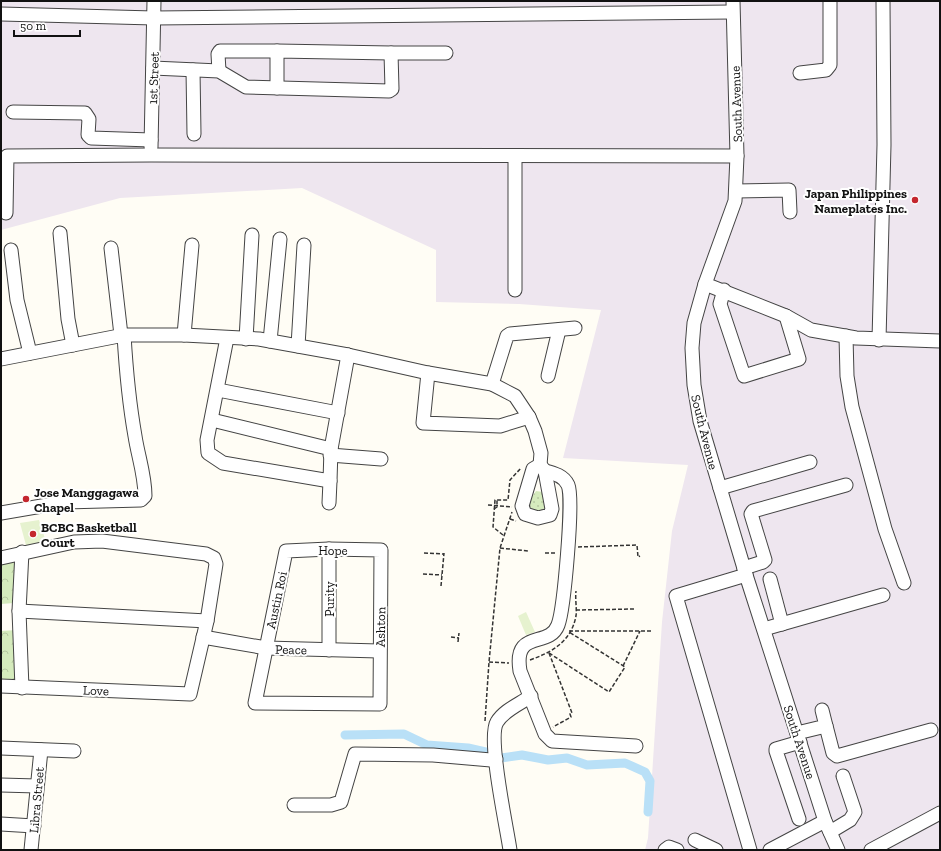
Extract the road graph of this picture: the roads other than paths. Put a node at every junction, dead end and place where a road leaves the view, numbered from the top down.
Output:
1 (154, 1) edge
2 (830, 1) edge
3 (883, 1) edge
4 (732, 6) edge
5 (1, 14) edge
6 (154, 18) junction
7 (277, 51) junction
8 (391, 53) junction
9 (446, 53) dead end
10 (153, 68) junction
11 (193, 70) junction
12 (218, 71) junction
13 (800, 73) dead end
14 (277, 88) junction
15 (13, 112) dead end
16 (194, 134) dead end
17 (151, 140) junction
18 (150, 155) junction
19 (515, 156) junction
20 (737, 156) junction
21 (736, 191) junction
22 (790, 212) dead end
23 (6, 213) dead end
24 (60, 233) dead end
25 (252, 236) dead end
26 (280, 239) dead end
27 (192, 245) dead end
28 (304, 245) dead end
29 (111, 248) dead end
30 (11, 250) dead end
31 (705, 284) junction
32 (515, 290) dead end
33 (724, 290) junction
34 (786, 316) junction
35 (575, 328) dead end
36 (558, 330) junction
37 (122, 335) junction
38 (184, 335) junction
39 (846, 336) junction
40 (227, 338) junction
41 (246, 339) junction
42 (879, 340) junction
43 (270, 341) junction
44 (940, 341) edge
45 (73, 344) junction
46 (298, 346) junction
47 (30, 353) junction
48 (348, 355) junction
49 (1, 359) edge
50 (428, 373) junction
51 (548, 376) dead end
52 (492, 384) junction
53 (218, 390) junction
54 (338, 413) junction
55 (529, 417) junction
56 (212, 420) junction
57 (330, 452) junction
58 (380, 459) dead end
59 (810, 462) dead end
60 (330, 481) junction
61 (846, 485) dead end
62 (720, 488) junction
63 (329, 503) dead end
64 (1, 513) edge
65 (329, 549) junction
66 (381, 550) joint
67 (286, 551) joint
68 (22, 552) junction
69 (1, 558) edge
70 (745, 571) junction
71 (770, 579) dead end
72 (904, 583) dead end
73 (883, 595) dead end
74 (19, 611) junction
75 (207, 620) junction
76 (782, 624) junction
77 (764, 629) junction
78 (203, 637) junction
79 (266, 648) junction
80 (328, 650) junction
81 (379, 651) junction
82 (1, 686) edge
83 (22, 688) junction
84 (531, 696) junction
85 (822, 710) dead end
86 (826, 726) junction
87 (931, 730) dead end
88 (798, 738) junction
89 (636, 746) dead end
90 (1, 748) edge
91 (41, 750) junction
92 (74, 752) dead end
93 (496, 759) junction
94 (843, 776) dead end
95 (1, 784) edge
96 (37, 786) junction
97 (294, 805) dead end
98 (940, 813) edge
99 (799, 818) dead end
100 (1, 824) edge
101 (34, 826) junction
102 (827, 826) junction
103 (695, 840) dead end
104 (31, 850) edge
105 (510, 850) edge
106 (665, 850) edge
107 (677, 850) edge
108 (716, 850) edge
109 (750, 850) edge
110 (770, 850) edge
111 (838, 850) edge
112 (871, 850) edge

1 - 6 street, 1st Street
2 - 13 street
3 - 42 street
4 - 6 street
4 - 20 street, South Avenue
5 - 6 street
6 - 10 street, 1st Street
7 - 8 street
7 - 12 street
7 - 14 street
8 - 9 street
8 - 14 street
10 - 11 street
10 - 17 street, 1st Street
11 - 12 street
11 - 16 street
12 - 14 street
15 - 17 street
17 - 18 street, 1st Street
18 - 19 street
18 - 23 street
19 - 20 street
19 - 32 street
20 - 21 street, South Avenue
21 - 22 street
21 - 31 street, South Avenue
24 - 45 street
25 - 41 street
26 - 43 street
27 - 38 street
28 - 46 street
29 - 37 street
30 - 47 street
31 - 33 street
31 - 62 street, South Avenue
33 - 34 street
33 - 34 street
34 - 39 street
35 - 36 street
36 - 51 street
36 - 52 street
37 - 38 street
37 - 45 street
37 - 64 street
38 - 40 street
39 - 42 street
39 - 72 street
40 - 41 street
40 - 53 street
41 - 43 street
42 - 44 street
43 - 46 street
45 - 47 street
46 - 48 street
47 - 49 street
48 - 50 street
48 - 54 street
50 - 52 street
50 - 55 street
52 - 55 street
53 - 54 street
53 - 56 street
54 - 57 street
55 - 84 street
56 - 57 street
56 - 60 street
57 - 58 street
57 - 60 street
59 - 62 street
60 - 63 street
61 - 70 street
62 - 70 street, South Avenue
65 - 66 street, Hope
65 - 67 street, Hope
65 - 80 street, Purity
66 - 81 street, Ashton
67 - 79 street, Austin Roi
68 - 69 street
68 - 74 street
68 - 75 street
70 - 77 street, South Avenue
70 - 109 street
71 - 76 street
73 - 76 street
74 - 75 street
74 - 83 street
75 - 78 street
76 - 77 street
77 - 88 street, South Avenue
78 - 79 street, Peace
78 - 83 street, Love
79 - 80 street, Peace
79 - 81 street, Ashton
80 - 81 street, Peace
82 - 83 street, Love
84 - 89 street
84 - 93 street
85 - 86 street
86 - 87 street
86 - 88 street
88 - 99 street
88 - 102 street, South Avenue
90 - 91 street
91 - 92 street
91 - 96 street, Libra Street
93 - 97 street
93 - 105 street
94 - 102 street
95 - 96 street
96 - 101 street, Libra Street
98 - 112 street
100 - 101 street
101 - 104 street, Libra Street
102 - 110 street
102 - 111 street, South Avenue
103 - 108 street
106 - 107 street

